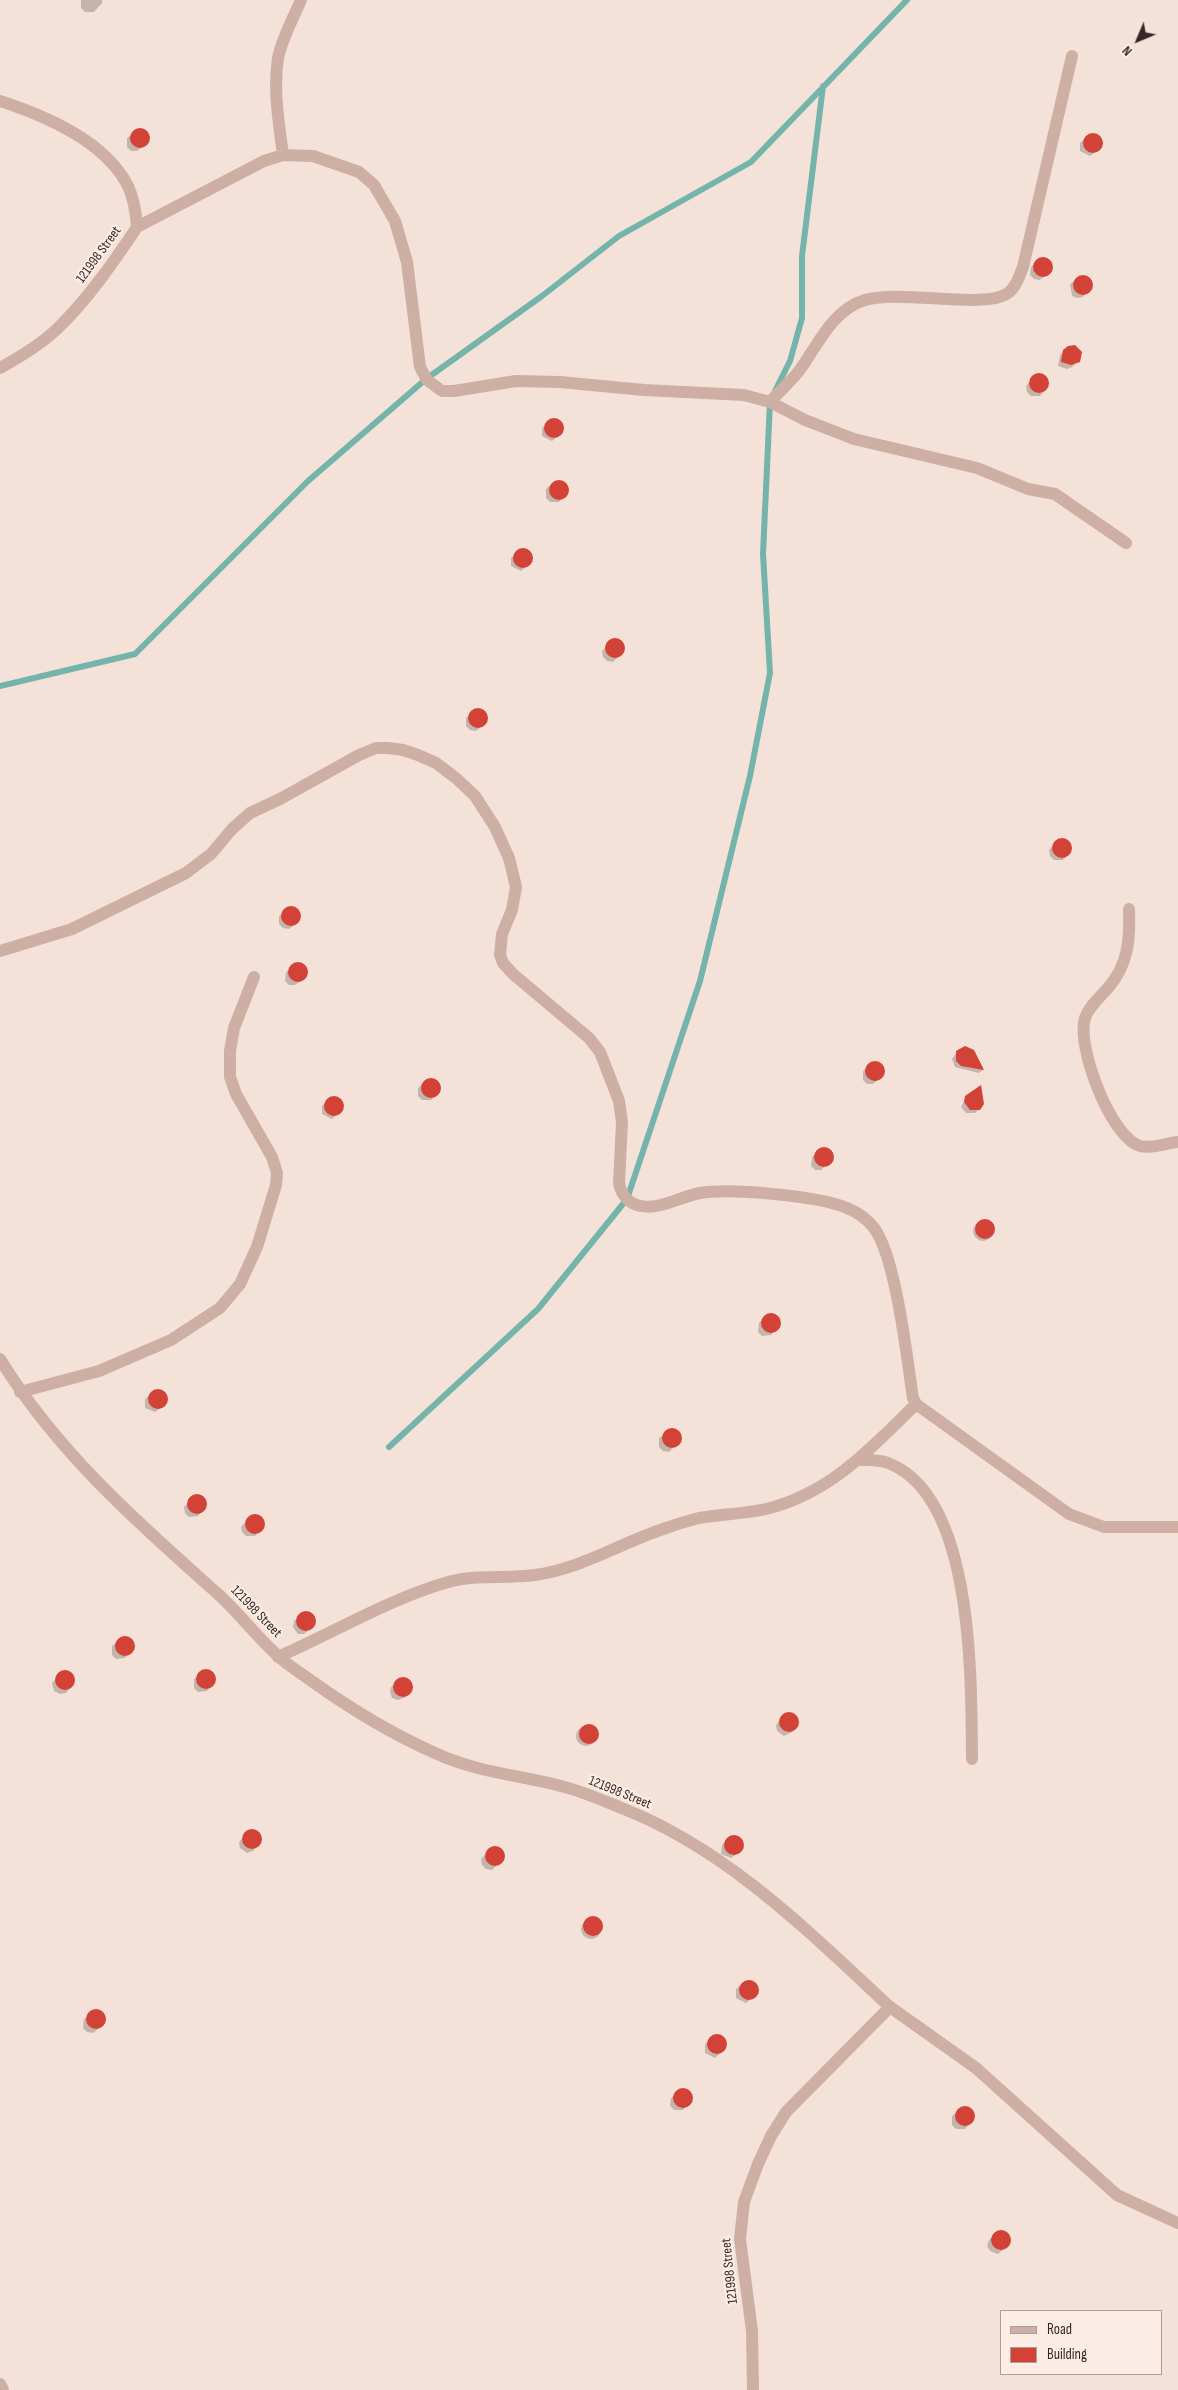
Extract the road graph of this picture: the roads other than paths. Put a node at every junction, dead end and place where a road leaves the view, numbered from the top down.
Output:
1 (301, 0) edge
2 (1072, 56) dead end
3 (0, 101) edge
4 (283, 155) junction
5 (137, 227) junction
6 (0, 368) edge
7 (770, 402) junction
8 (1126, 543) dead end
9 (1129, 908) dead end
10 (0, 950) edge
11 (254, 977) dead end
12 (1178, 1142) edge
13 (0, 1359) edge
14 (20, 1392) junction
15 (916, 1404) junction
16 (858, 1460) junction
17 (1178, 1527) edge
18 (278, 1657) junction
19 (972, 1759) dead end
20 (890, 2007) junction
21 (1178, 2223) edge
22 (0, 2384) edge
23 (3, 2390) edge
24 (753, 2390) edge

1 - 4 street
2 - 7 street
3 - 5 street, 121998 Street
4 - 5 street
4 - 7 street
5 - 6 street, 121998 Street
7 - 8 street
9 - 12 street
10 - 15 street
11 - 14 street
13 - 14 street, 121998 Street
14 - 18 street, 121998 Street
15 - 16 street
15 - 17 street
16 - 18 street
16 - 19 street
18 - 20 street, 121998 Street
20 - 21 street
20 - 24 street, 121998 Street
22 - 23 street

